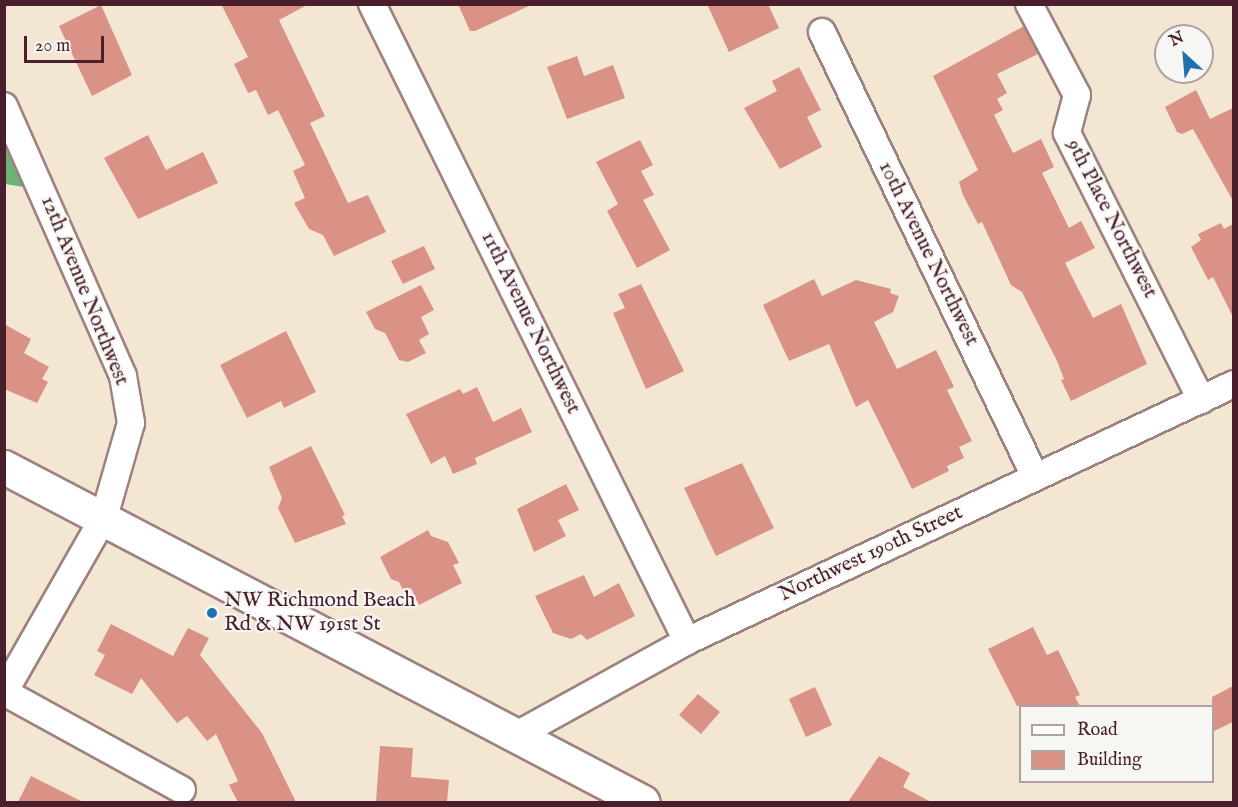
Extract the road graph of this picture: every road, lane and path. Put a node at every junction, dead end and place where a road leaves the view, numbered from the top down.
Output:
1 (372, 4) edge
2 (1029, 4) edge
3 (822, 32) dead end
4 (4, 106) edge
5 (1233, 384) edge
6 (1201, 400) junction
7 (4, 467) edge
8 (1035, 477) junction
9 (104, 516) junction
10 (687, 641) junction
11 (4, 692) edge
12 (515, 736) junction
13 (182, 790) dead end
14 (643, 802) edge

1 - 10 street, 11th Avenue Northwest
2 - 6 street, 9th Place Northwest
3 - 8 street, 10th Avenue Northwest
4 - 9 street, 12th Avenue Northwest
5 - 6 street, Northwest 190th Street
6 - 8 street, Northwest 190th Street
7 - 9 main road
8 - 10 street, Northwest 190th Street
9 - 11 street, 12th Avenue Northwest
9 - 12 main road
10 - 12 street, Northwest 190th Street
11 - 13 street
12 - 14 main road

